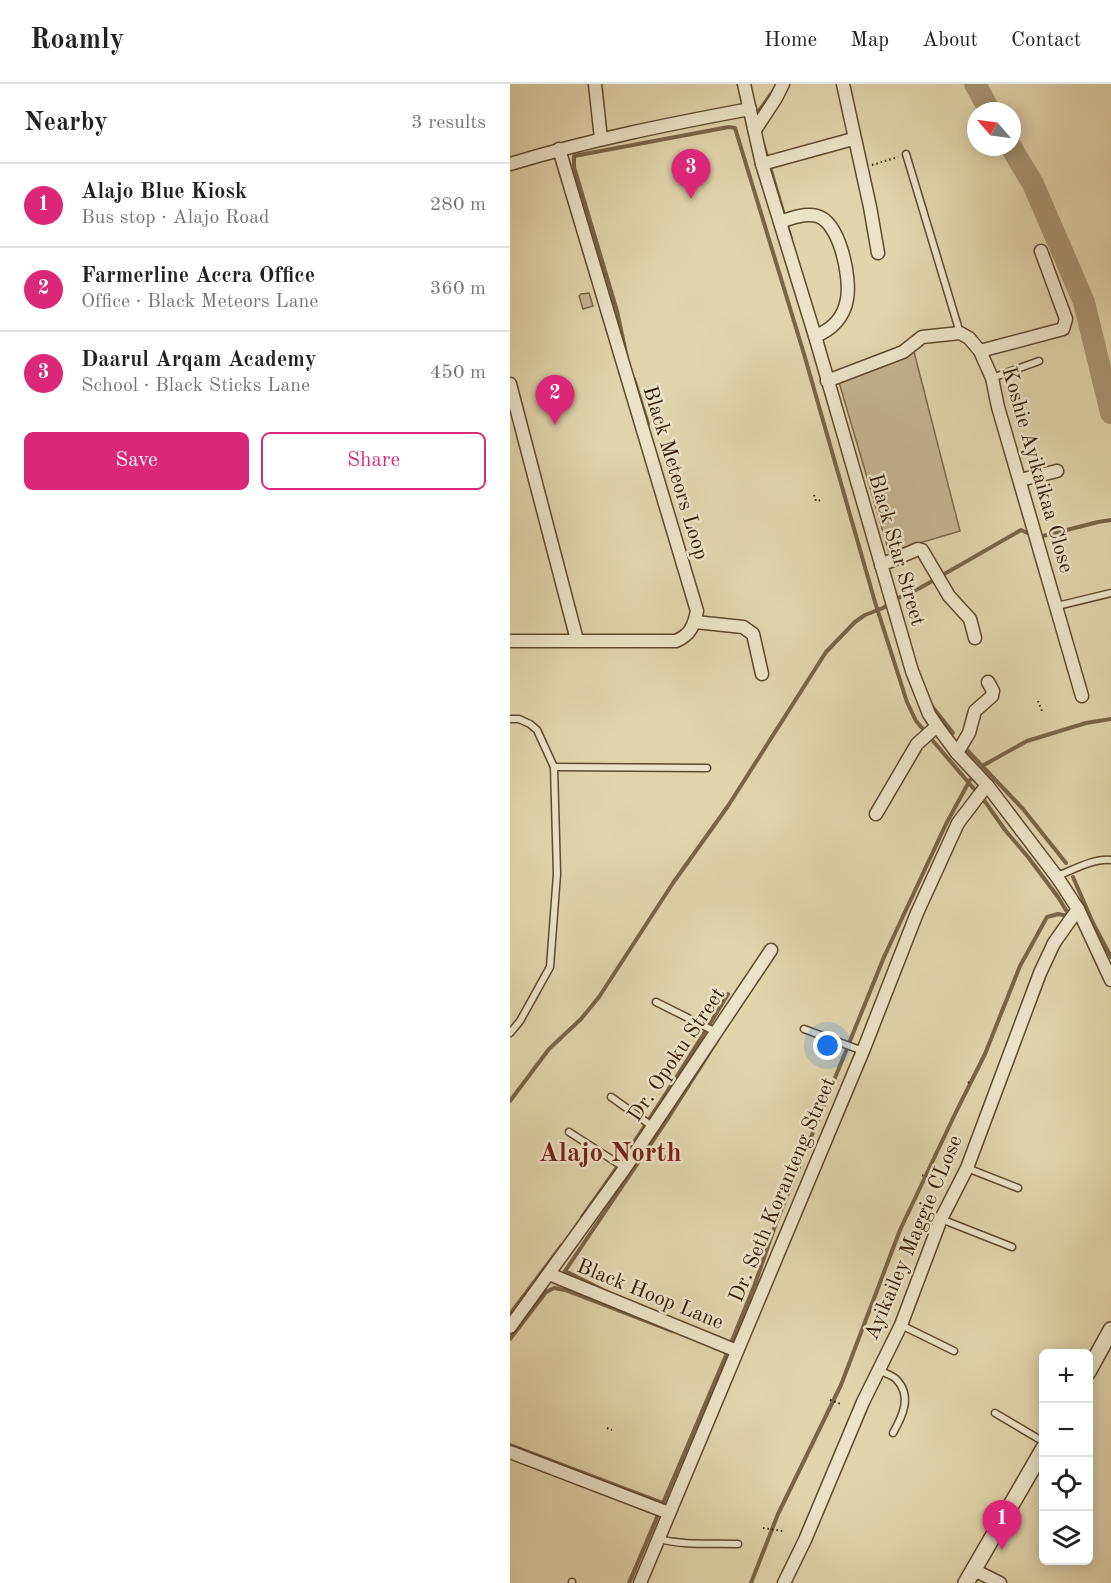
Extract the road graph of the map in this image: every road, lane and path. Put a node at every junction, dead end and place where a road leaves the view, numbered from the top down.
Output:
1 (595, 84) edge
2 (744, 84) edge
3 (783, 84) edge
4 (843, 84) edge
5 (750, 110) junction
6 (755, 130) junction
7 (602, 139) junction
8 (853, 139) junction
9 (559, 149) junction
10 (906, 154) joint
11 (510, 164) edge
12 (762, 164) junction
13 (861, 169) junction
14 (780, 222) junction
15 (1041, 251) dead end
16 (878, 253) dead end
17 (960, 333) junction
18 (815, 336) junction
19 (981, 351) junction
20 (1039, 361) dead end
21 (992, 378) junction
22 (827, 381) junction
23 (510, 384) edge
24 (1057, 471) dead end
25 (1020, 480) junction
26 (814, 495) dead end
27 (821, 500) dead end
28 (880, 565) junction
29 (1111, 593) edge
30 (1057, 606) junction
31 (695, 622) junction
32 (975, 638) dead end
33 (578, 640) junction
34 (510, 641) edge
35 (762, 674) dead end
36 (988, 682) dead end
37 (1082, 696) dead end
38 (1038, 701) dead end
39 (1042, 711) dead end
40 (510, 719) edge
41 (937, 726) junction
42 (957, 753) junction
43 (554, 767) junction
44 (707, 768) dead end
45 (987, 785) junction
46 (876, 813) dead end
47 (1111, 860) edge
48 (1056, 877) junction
49 (1078, 909) junction
50 (771, 950) dead end
51 (1111, 980) edge
52 (656, 1002) dead end
53 (804, 1029) dead end
54 (717, 1032) junction
55 (510, 1033) edge
56 (863, 1051) junction
57 (611, 1097) dead end
58 (652, 1126) junction
59 (569, 1132) dead end
60 (625, 1168) junction
61 (967, 1168) junction
62 (922, 1175) dead end
63 (931, 1179) dead end
64 (1018, 1188) dead end
65 (941, 1219) junction
66 (1012, 1247) dead end
67 (549, 1274) junction
68 (901, 1325) junction
69 (510, 1327) edge
70 (1111, 1329) edge
71 (737, 1351) junction
72 (954, 1351) dead end
73 (1093, 1364) edge
74 (879, 1370) junction
75 (830, 1400) dead end
76 (841, 1404) dead end
77 (995, 1413) dead end
78 (607, 1428) dead end
79 (612, 1430) dead end
80 (893, 1433) dead end
81 (1039, 1439) edge
82 (510, 1452) edge
83 (1039, 1457) edge
84 (669, 1513) junction
85 (763, 1528) dead end
86 (783, 1531) dead end
87 (658, 1539) junction
88 (738, 1544) dead end
89 (970, 1577) edge
90 (640, 1583) edge
91 (784, 1583) edge
92 (1000, 1583) edge

1 - 7 street
2 - 5 street, Black Star Street
3 - 6 street
4 - 8 street
5 - 6 street, Black Star Street
5 - 7 street
6 - 12 street, Black Star Street
7 - 9 street
8 - 12 street
8 - 13 street
9 - 11 street
9 - 31 street, Black Meteors Loop
10 - 13 path
10 - 17 lane
12 - 14 street, Black Star Street
13 - 16 street
14 - 18 street, Black Star Street
14 - 18 street
15 - 19 street
17 - 19 street, Koshie Ayikaikaa Close
17 - 22 street
18 - 22 street, Black Star Street
19 - 21 street, Koshie Ayikaikaa Close
20 - 21 lane
21 - 25 street, Koshie Ayikaikaa Close
22 - 28 street, Black Star Street
23 - 33 street
24 - 25 street
25 - 30 street, Koshie Ayikaikaa Close
26 - 27 path
28 - 32 street
28 - 41 street, Black Star Street
29 - 30 lane
30 - 37 street, Koshie Ayikaikaa Close
31 - 33 street
31 - 35 street
33 - 34 street
36 - 42 street
38 - 39 path
40 - 43 lane
41 - 42 street, Black Star Street
41 - 46 street
42 - 45 street, Black Star Street
43 - 44 lane
43 - 55 lane
45 - 48 street, Black Star Street
45 - 56 street, Dr. Seth Koranteng Street
47 - 48 lane
48 - 49 street, Black Star Street
49 - 51 street, Black Star Street
49 - 61 street, Ayikailey Maggie CLose
50 - 54 street, Dr. Opoku Street
52 - 54 lane
53 - 56 lane
54 - 58 street, Dr. Opoku Street
56 - 71 street, Dr. Seth Koranteng Street
57 - 58 lane
58 - 60 street, Dr. Opoku Street
59 - 60 lane
60 - 67 street, Dr. Opoku Street
61 - 64 lane
61 - 65 street, Ayikailey Maggie CLose
62 - 63 path
65 - 66 lane
65 - 68 street, Ayikailey Maggie CLose
67 - 69 street, Dr. Opoku Street
67 - 71 street, Black Hoop Lane
68 - 72 lane
68 - 74 street, Ayikailey Maggie CLose
70 - 73 street
71 - 84 street, Dr. Seth Koranteng Street
74 - 80 lane
74 - 91 street, Ayikailey Maggie CLose
75 - 76 path
77 - 81 lane
78 - 79 path
82 - 84 street
83 - 89 street
84 - 87 street, Dr. Seth Koranteng Street
85 - 86 path
87 - 88 lane
87 - 90 street, Dr. Seth Koranteng Street
89 - 92 street

